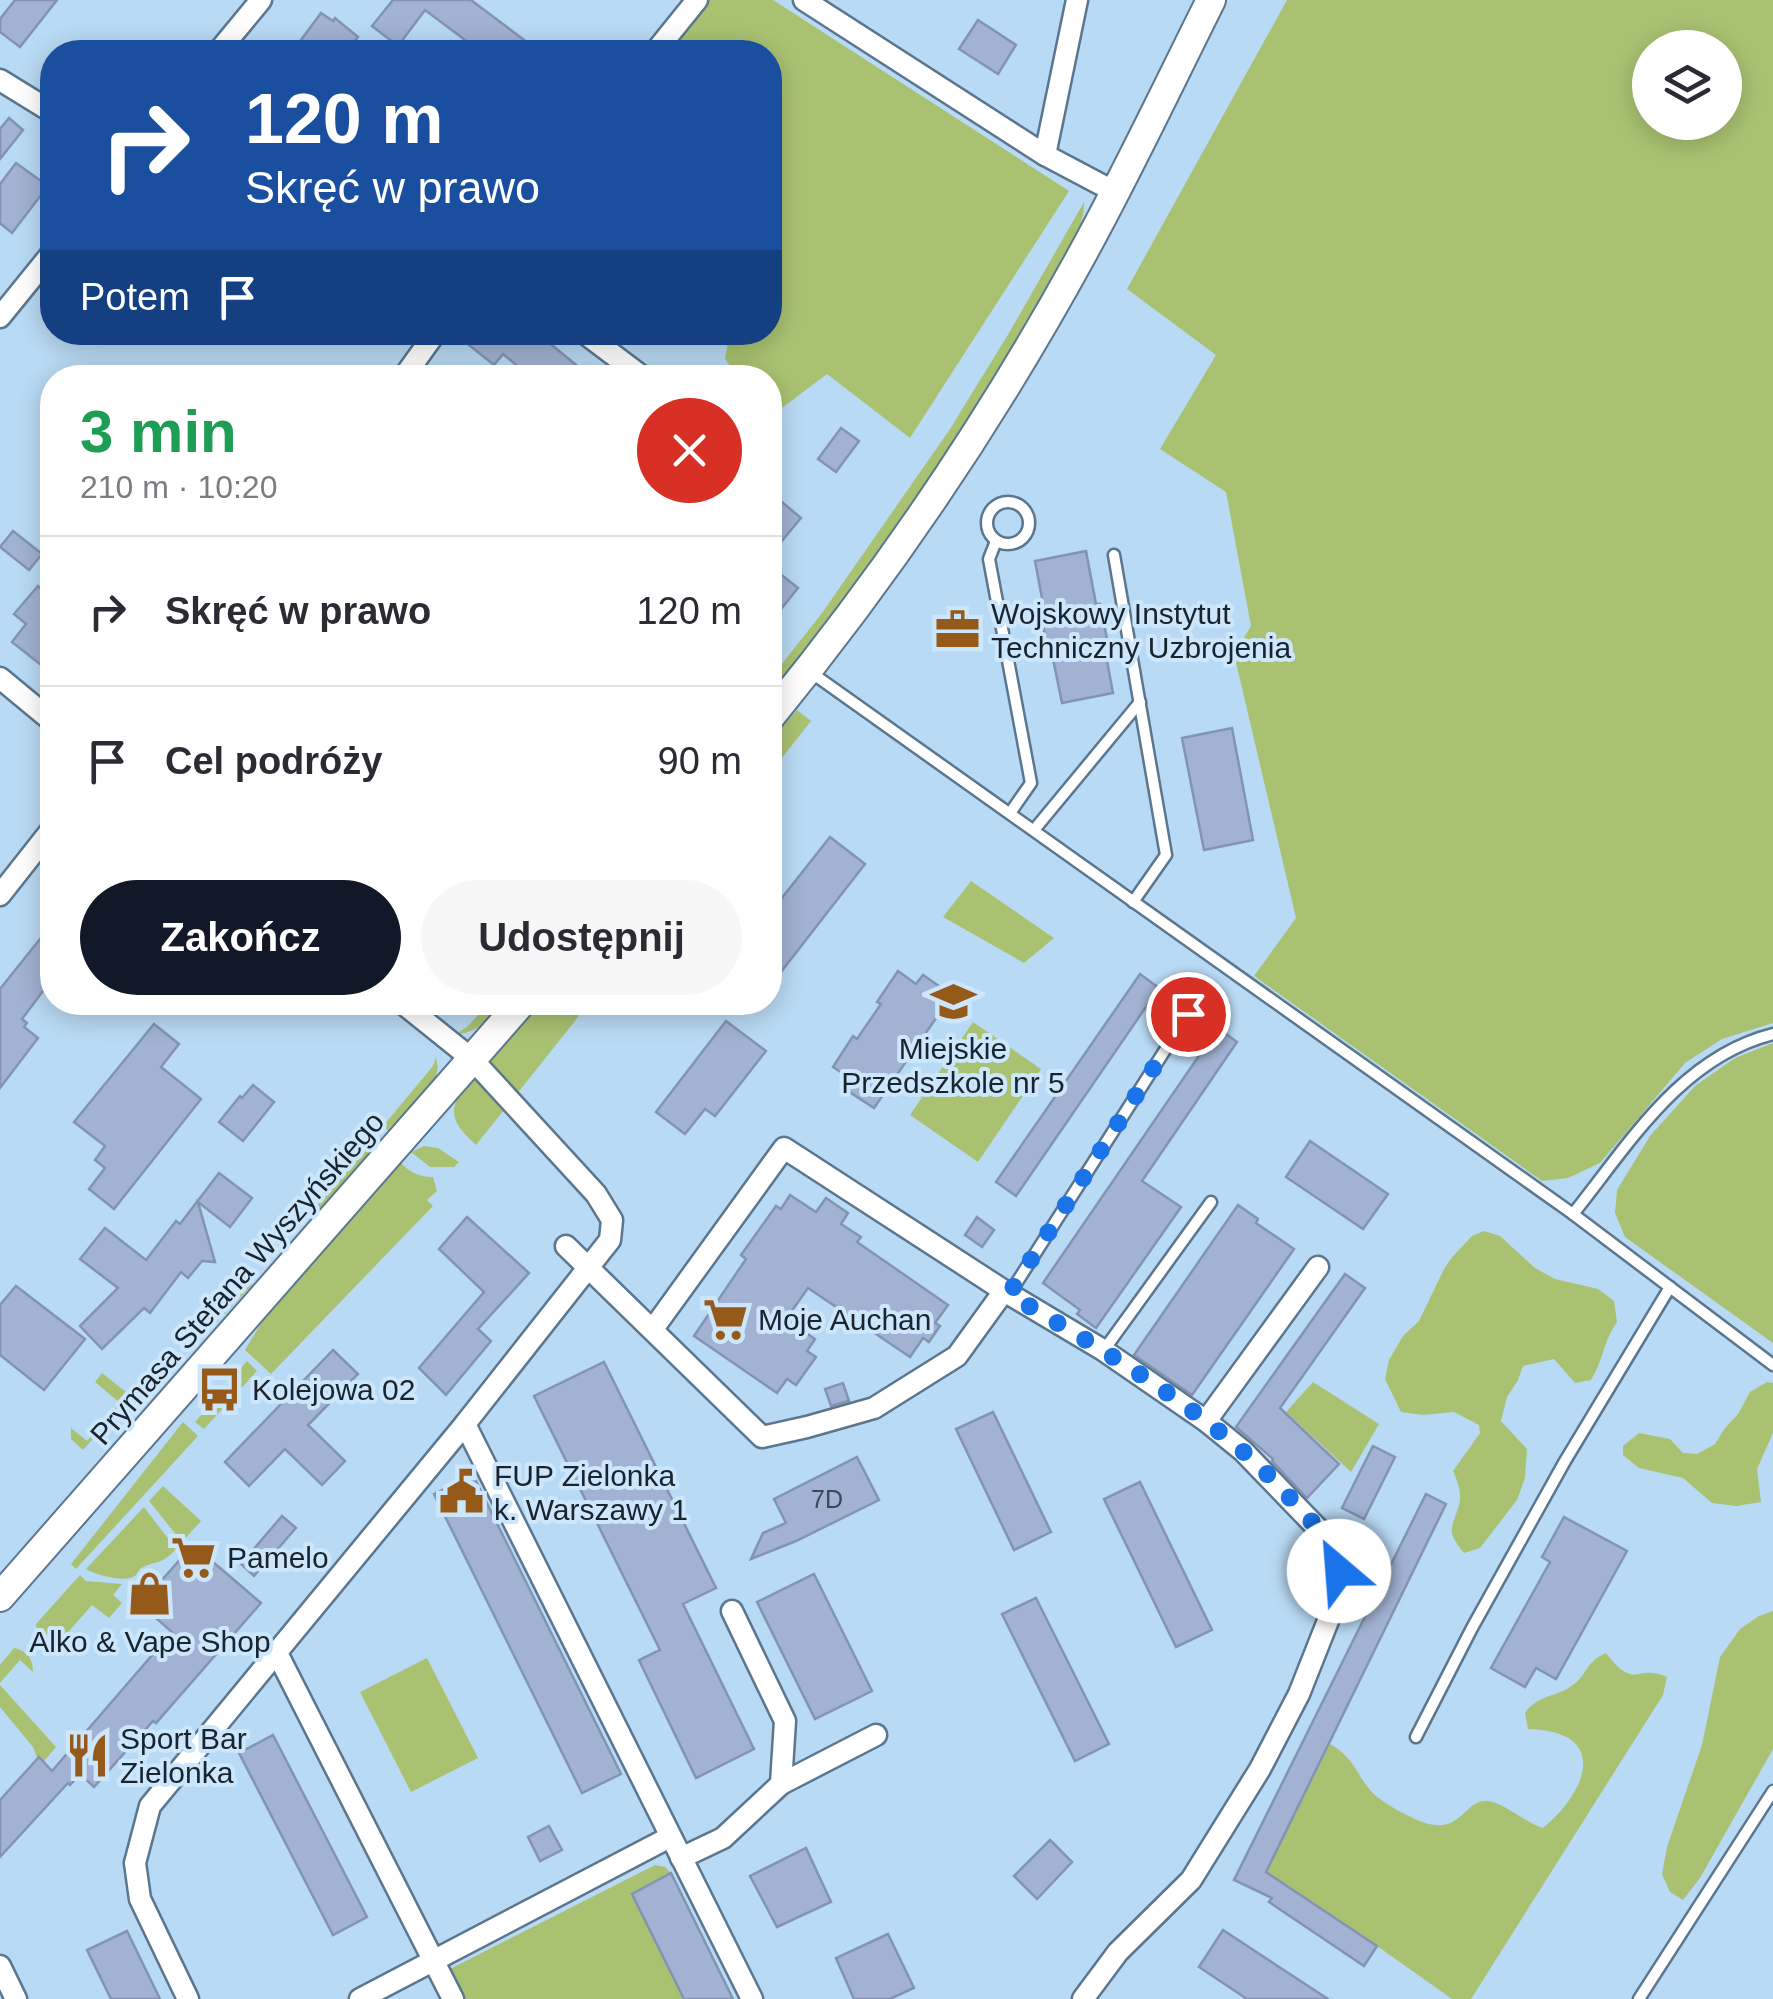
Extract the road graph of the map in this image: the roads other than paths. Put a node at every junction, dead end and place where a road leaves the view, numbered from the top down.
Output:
1 (261, 0) edge
2 (696, 0) edge
3 (804, 0) edge
4 (1077, 0) edge
5 (1211, 0) edge
6 (228, 40) edge
7 (664, 40) edge
8 (0, 80) edge
9 (40, 105) edge
10 (1045, 155) junction
11 (1115, 192) junction
12 (40, 268) edge
13 (0, 317) edge
14 (600, 345) edge
15 (627, 365) edge
16 (996, 541) junction
17 (1114, 554) dead end
18 (808, 670) junction
19 (0, 678) edge
20 (782, 702) edge
21 (1140, 702) junction
22 (40, 711) edge
23 (1010, 813) junction
24 (1034, 830) junction
25 (40, 845) edge
26 (0, 896) edge
27 (1132, 902) junction
28 (1188, 1014) dead end
29 (417, 1015) edge
30 (511, 1015) edge
31 (1773, 1034) edge
32 (472, 1060) junction
33 (1210, 1202) dead end
34 (1573, 1214) junction
35 (566, 1246) dead end
36 (1318, 1267) dead end
37 (589, 1268) junction
38 (1670, 1287) junction
39 (1006, 1292) junction
40 (653, 1330) junction
41 (1103, 1350) junction
42 (1773, 1365) edge
43 (1206, 1421) junction
44 (465, 1424) junction
45 (0, 1597) edge
46 (732, 1612) dead end
47 (277, 1652) junction
48 (876, 1735) dead end
49 (1416, 1736) dead end
50 (781, 1784) junction
51 (1773, 1791) edge
52 (670, 1837) junction
53 (681, 1858) junction
54 (435, 1962) junction
55 (0, 1966) edge
56 (16, 1999) edge
57 (188, 1999) edge
58 (360, 1999) edge
59 (454, 1999) edge
60 (752, 1999) edge
61 (1083, 1999) edge
62 (1639, 1999) edge

1 - 6 street
2 - 7 street
3 - 10 street
4 - 10 street
5 - 11 main road
8 - 9 street
10 - 11 street
11 - 18 main road
12 - 13 street
14 - 15 street
16 - 16 lane
16 - 23 lane
17 - 21 lane
18 - 20 main road
18 - 23 lane
19 - 22 street
21 - 24 lane
21 - 27 lane
23 - 24 lane
24 - 27 lane
25 - 26 street
27 - 34 lane
28 - 39 lane
29 - 32 street
30 - 32 main road, Prymasa Stefana Wyszyńskiego
31 - 34 lane
32 - 37 street
32 - 45 main road, Prymasa Stefana Wyszyńskiego
33 - 41 lane
34 - 38 lane
35 - 37 street
36 - 43 street
37 - 40 street
37 - 44 street
38 - 42 lane
38 - 49 lane
39 - 40 street
39 - 40 street
39 - 41 street
41 - 43 street
43 - 61 street
44 - 47 street
44 - 52 street
46 - 50 street
47 - 54 street
47 - 57 street
48 - 50 street
50 - 53 street
51 - 62 lane
52 - 53 street
52 - 54 street
53 - 60 street
54 - 58 street
54 - 59 street
55 - 56 street

